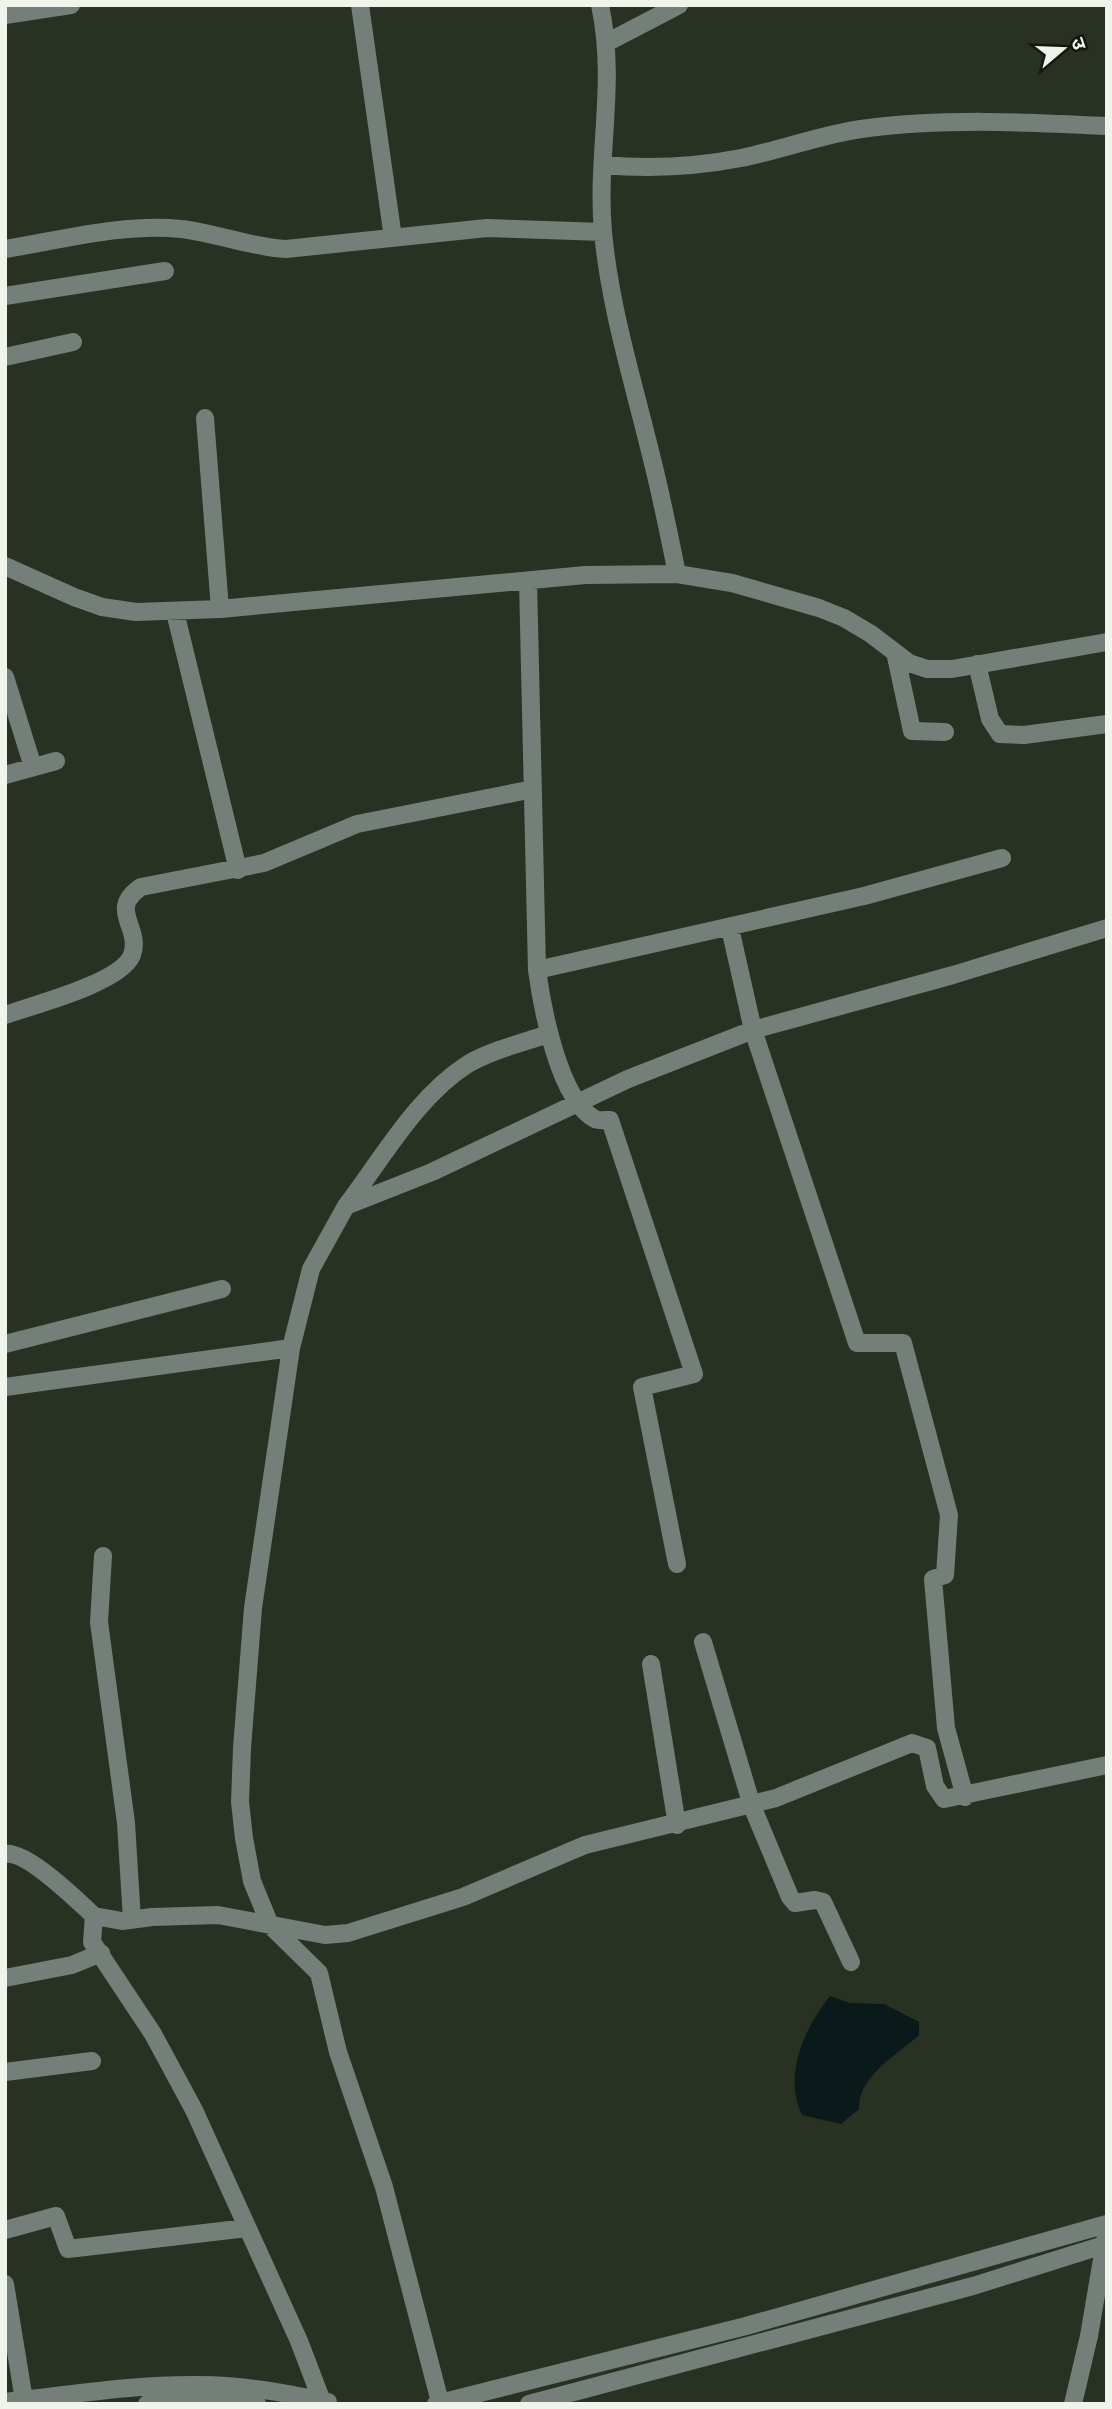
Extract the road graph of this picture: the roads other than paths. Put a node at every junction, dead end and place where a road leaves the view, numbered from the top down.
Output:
1 (71, 5) edge
2 (360, 5) edge
3 (600, 5) edge
4 (679, 5) edge
5 (5, 15) edge
6 (608, 43) junction
7 (1107, 125) edge
8 (603, 165) junction
9 (603, 232) junction
10 (393, 238) junction
11 (5, 249) edge
12 (165, 271) dead end
13 (5, 296) edge
14 (73, 342) dead end
15 (5, 358) edge
16 (205, 418) dead end
17 (5, 566) edge
18 (677, 574) junction
19 (528, 581) junction
20 (220, 609) junction
21 (174, 612) junction
22 (1107, 642) edge
23 (895, 652) junction
24 (977, 664) junction
25 (5, 677) edge
26 (1107, 724) edge
27 (945, 732) dead end
28 (56, 761) dead end
29 (33, 767) junction
30 (5, 775) edge
31 (533, 789) junction
32 (1002, 858) dead end
33 (238, 870) junction
34 (730, 928) junction
35 (1107, 928) edge
36 (537, 970) junction
37 (5, 1015) edge
38 (752, 1030) junction
39 (548, 1034) junction
40 (577, 1102) junction
41 (346, 1206) junction
42 (222, 1289) dead end
43 (5, 1345) edge
44 (291, 1348) junction
45 (5, 1387) edge
46 (103, 1556) dead end
47 (677, 1564) dead end
48 (704, 1643) dead end
49 (651, 1664) dead end
50 (1107, 1765) edge
51 (965, 1797) junction
52 (752, 1807) junction
53 (677, 1825) junction
54 (5, 1854) edge
55 (94, 1916) junction
56 (132, 1920) junction
57 (270, 1925) junction
58 (101, 1954) junction
59 (851, 1962) dead end
60 (5, 1978) edge
61 (92, 2061) dead end
62 (5, 2072) edge
63 (1107, 2222) edge
64 (247, 2228) junction
65 (5, 2230) edge
66 (1106, 2245) edge
67 (5, 2284) edge
68 (210, 2396) edge
69 (24, 2400) junction
70 (5, 2402) edge
71 (327, 2403) edge
72 (438, 2403) edge
73 (147, 2404) edge
74 (257, 2404) edge
75 (528, 2404) edge
76 (1073, 2404) edge

1 - 5 street
2 - 10 street
3 - 6 street
4 - 6 street
6 - 8 street
7 - 8 street
8 - 9 street
9 - 10 street
9 - 18 street
10 - 11 street
12 - 13 street
14 - 15 street
16 - 20 street
17 - 21 street
18 - 19 street
18 - 23 street
19 - 20 street
19 - 31 street
20 - 21 street
21 - 33 street
22 - 24 street
23 - 24 street
23 - 27 street
24 - 26 street
25 - 29 street
28 - 29 street
29 - 30 street
31 - 33 street
31 - 36 street
32 - 34 street
33 - 37 street
34 - 36 street
34 - 38 street
35 - 38 street
36 - 39 street
38 - 40 street
38 - 51 street
39 - 40 street
39 - 41 street
40 - 41 street
40 - 47 street
41 - 44 street
42 - 43 street
44 - 45 street
44 - 57 street
46 - 56 street
48 - 52 street
49 - 53 street
50 - 51 street
51 - 52 street
52 - 53 street
52 - 59 street
53 - 57 street
54 - 55 street
55 - 56 street
55 - 58 street
56 - 57 street
57 - 72 street
58 - 60 street
58 - 64 street
61 - 62 street
63 - 66 street
63 - 72 street
64 - 65 street
64 - 71 street
66 - 75 street
66 - 76 street
67 - 69 street
68 - 69 street
68 - 71 street
68 - 73 street
68 - 74 street
69 - 70 street

